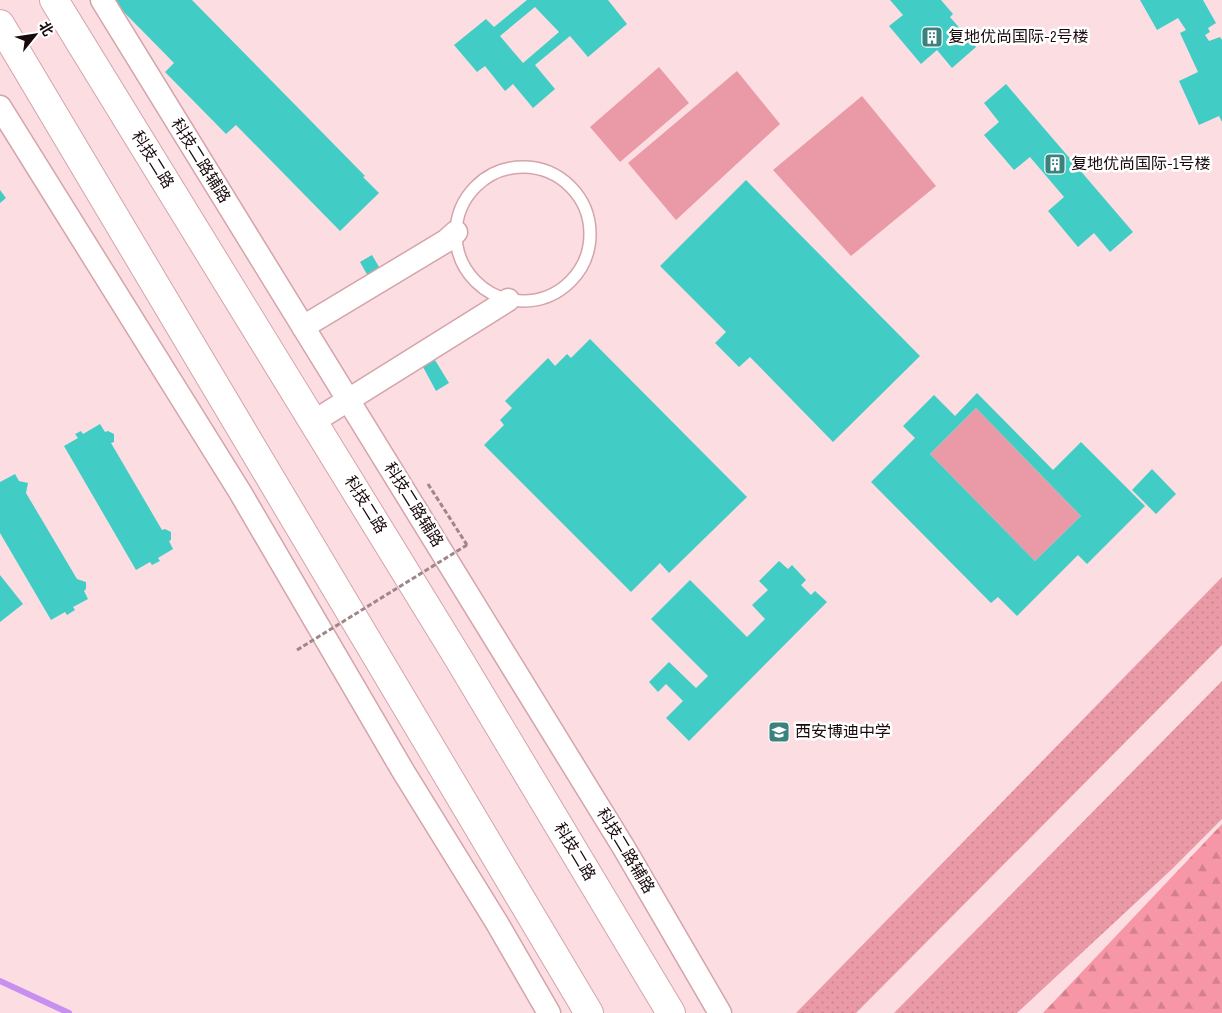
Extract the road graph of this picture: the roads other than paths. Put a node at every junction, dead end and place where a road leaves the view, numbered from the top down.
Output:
1 (54, 0) edge
2 (102, 0) edge
3 (0, 24) edge
4 (0, 106) edge
5 (456, 232) junction
6 (508, 300) junction
7 (303, 327) junction
8 (349, 401) junction
9 (313, 422) junction
10 (549, 1013) edge
11 (589, 1013) edge
12 (670, 1013) edge
13 (720, 1013) edge

1 - 9 main road, 科技二路
2 - 7 street, 科技二路辅路
3 - 11 main road
4 - 10 street
5 - 6 lane
5 - 6 lane
5 - 7 street
6 - 8 street
7 - 8 street, 科技二路辅路
8 - 9 street
8 - 13 street, 科技二路辅路
9 - 12 main road, 科技二路

